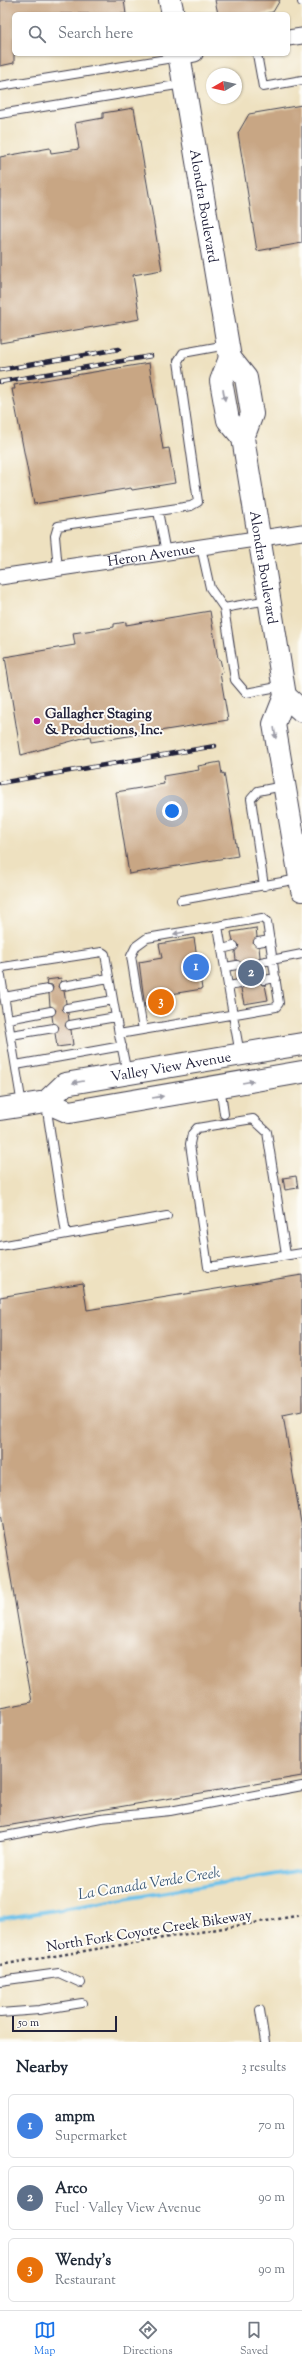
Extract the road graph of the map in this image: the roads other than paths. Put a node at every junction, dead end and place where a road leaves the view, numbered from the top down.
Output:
1 (170, 0) edge
2 (173, 12) edge
3 (302, 36) edge
4 (290, 38) edge
5 (179, 56) edge
6 (185, 56) edge
7 (257, 56) edge
8 (302, 80) edge
9 (184, 84) junction
10 (0, 86) edge
11 (0, 114) edge
12 (229, 352) junction
13 (158, 511) junction
14 (302, 532) edge
15 (260, 539) junction
16 (201, 547) junction
17 (166, 553) junction
18 (58, 569) junction
19 (0, 577) edge
20 (270, 599) junction
21 (224, 608) junction
22 (284, 691) junction
23 (302, 711) edge
24 (284, 786) junction
25 (301, 884) edge
26 (264, 886) junction
27 (181, 900) dead end
28 (218, 926) junction
29 (270, 940) junction
30 (258, 942) dead end
31 (234, 946) dead end
32 (222, 949) junction
33 (302, 954) edge
34 (273, 959) junction
35 (261, 962) dead end
36 (237, 966) dead end
37 (225, 967) junction
38 (109, 978) junction
39 (276, 978) junction
40 (264, 980) dead end
41 (240, 984) dead end
42 (63, 986) dead end
43 (228, 986) junction
44 (48, 989) dead end
45 (4, 997) junction
46 (113, 1000) junction
47 (67, 1008) dead end
48 (51, 1011) dead end
49 (233, 1016) junction
50 (116, 1017) junction
51 (8, 1019) junction
52 (70, 1025) dead end
53 (54, 1028) dead end
54 (143, 1030) junction
55 (119, 1034) junction
56 (11, 1035) junction
57 (302, 1044) edge
58 (122, 1046) junction
59 (240, 1054) junction
60 (16, 1065) junction
61 (302, 1072) edge
62 (127, 1074) junction
63 (220, 1092) dead end
64 (46, 1102) junction
65 (22, 1106) junction
66 (0, 1109) edge
67 (224, 1114) dead end
68 (167, 1216) dead end
69 (66, 1234) junction
70 (0, 1246) edge
71 (302, 1253) edge
72 (286, 1255) junction
73 (302, 1786) edge
74 (0, 1837) edge
75 (0, 1981) edge
76 (81, 1983) dead end
77 (82, 2003) dead end
78 (260, 2010) dead end
79 (0, 2013) edge
80 (265, 2042) edge

1 - 2 main road
3 - 4 street
5 - 10 lane
6 - 9 main road, Alondra Boulevard
7 - 8 lane
9 - 11 lane
9 - 12 main road, Alondra Boulevard
12 - 13 lane
12 - 15 main road, Alondra Boulevard
13 - 17 lane
13 - 18 lane
14 - 15 street, Heron Avenue
15 - 16 street, Heron Avenue
15 - 20 main road, Alondra Boulevard
16 - 17 street, Heron Avenue
16 - 21 lane
17 - 18 street, Heron Avenue
18 - 19 street, Heron Avenue
20 - 21 lane
20 - 22 main road, Alondra Boulevard
21 - 22 lane
22 - 23 main road
22 -> 24 main road
24 - 25 main road
24 - 26 lane
25 - 26 lane
26 - 27 lane
28 - 29 lane
28 - 32 lane
28 -> 54 lane
29 - 30 lane
29 - 34 lane
31 - 32 lane
32 - 37 lane
33 - 34 lane
34 - 35 lane
34 - 39 lane
36 - 37 lane
37 - 43 lane
38 - 42 lane
38 - 45 lane
38 - 46 lane
39 - 40 lane
39 - 49 lane
41 - 43 lane
43 - 49 lane
44 - 45 lane
45 - 51 lane
46 - 47 lane
46 - 50 lane
48 - 51 lane
49 - 54 lane
49 - 59 lane
50 - 52 lane
50 - 55 lane
51 - 56 lane
53 - 56 lane
54 - 55 lane
55 - 58 lane
56 - 60 lane
57 - 59 main road, Valley View Avenue
58 - 60 lane
58 - 62 lane
59 - 62 main road, Valley View Avenue
60 - 65 lane
64 -> 61 main road, Valley View Avenue
62 -> 64 main road, Valley View Avenue
63 - 67 lane
64 - 65 main road
64 - 69 lane
65 - 66 main road
68 - 69 lane
69 - 70 lane
71 - 72 lane
72 - 72 lane
73 - 74 lane
75 - 76 lane
77 - 79 lane
78 - 80 lane

